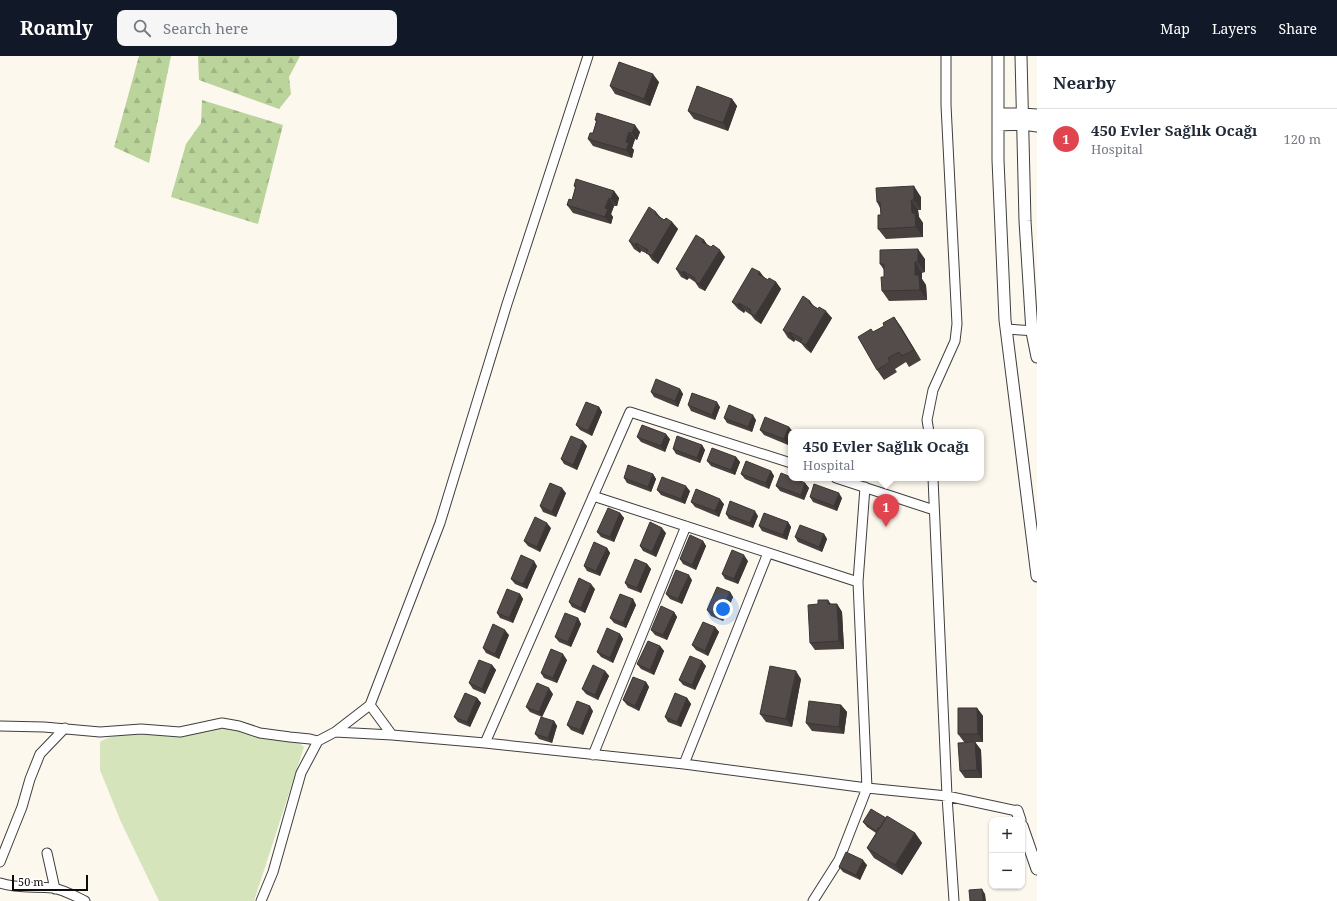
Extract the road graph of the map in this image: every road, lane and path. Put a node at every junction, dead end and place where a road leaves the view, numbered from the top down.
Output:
1 (588, 56) edge
2 (946, 56) edge
3 (998, 56) edge
4 (1021, 56) edge
5 (1037, 115) edge
6 (1023, 119) junction
7 (998, 120) junction
8 (1037, 126) edge
9 (1006, 329) junction
10 (1034, 332) edge
11 (1037, 357) edge
12 (928, 429) edge
13 (788, 463) edge
14 (846, 481) edge
15 (933, 481) edge
16 (865, 487) junction
17 (593, 496) junction
18 (934, 510) junction
19 (686, 526) junction
20 (768, 553) junction
21 (1037, 576) edge
22 (858, 582) junction
23 (370, 705) junction
24 (0, 726) edge
25 (65, 728) junction
26 (335, 732) junction
27 (392, 735) junction
28 (318, 741) junction
29 (485, 743) junction
30 (593, 755) junction
31 (684, 764) junction
32 (867, 788) junction
33 (946, 796) junction
34 (1018, 815) edge
35 (1025, 835) edge
36 (47, 853) dead end
37 (0, 862) edge
38 (1037, 869) edge
39 (0, 883) edge
40 (55, 889) junction
41 (85, 901) edge
42 (261, 901) edge
43 (813, 901) edge
44 (954, 901) edge

1 - 23 street
2 - 12 street
3 - 7 street
4 - 6 street
5 - 6 street
6 - 7 street
6 - 8 street
6 - 10 street
7 - 9 street
9 - 10 street
9 - 21 street
10 - 11 street
13 - 17 street
14 - 16 street
15 - 18 street
16 - 18 street
16 - 22 street
17 - 19 street
17 - 29 street
18 - 33 street
19 - 20 street
19 - 30 street
20 - 22 street
20 - 31 street
22 - 32 street
23 - 26 street
23 - 27 street
24 - 25 street
25 - 28 street
25 - 37 street
26 - 27 street
26 - 28 street
27 - 29 street
28 - 42 street
29 - 30 street
30 - 31 street
31 - 32 street
32 - 33 street
32 - 43 street
33 - 34 street
33 - 44 street
35 - 38 street
36 - 40 street
39 - 40 street
40 - 41 street

